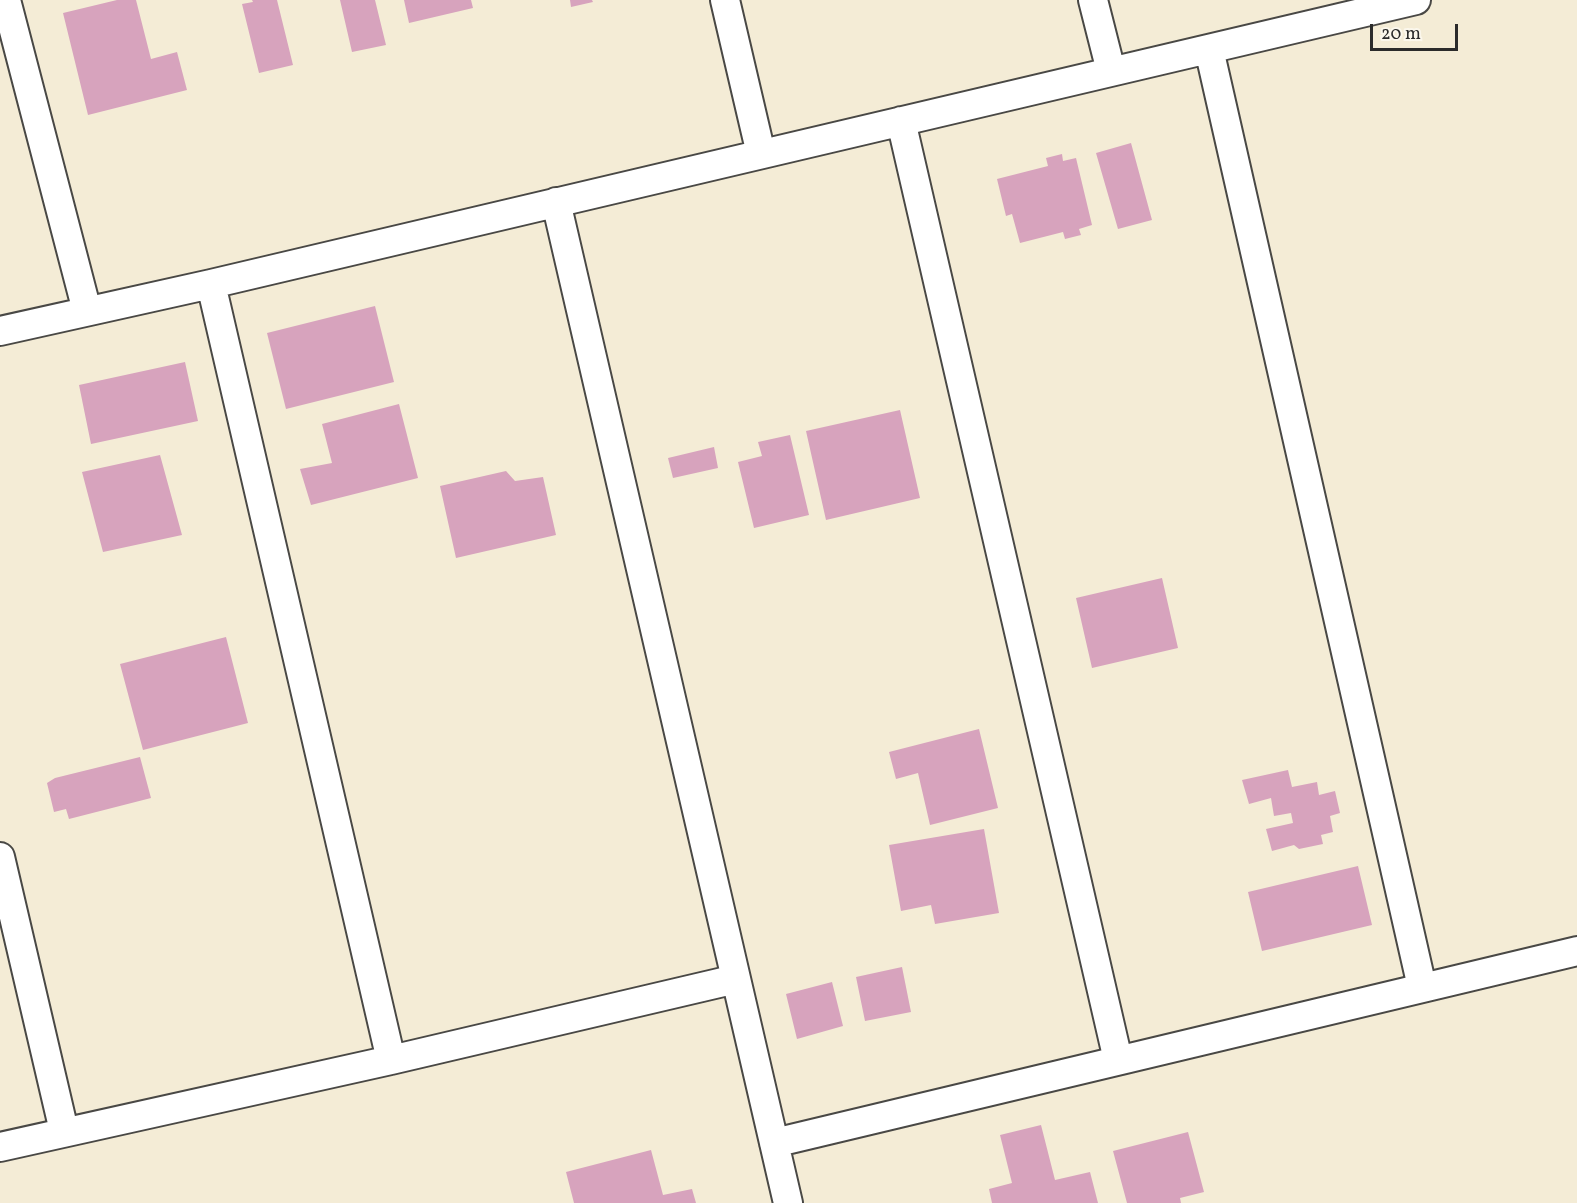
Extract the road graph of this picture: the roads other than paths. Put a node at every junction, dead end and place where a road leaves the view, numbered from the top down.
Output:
1 (6, 0) edge
2 (725, 0) edge
3 (1093, 0) edge
4 (1416, 0) edge
5 (1209, 49) junction
6 (1111, 71) junction
7 (901, 121) junction
8 (761, 154) junction
9 (556, 202) junction
10 (211, 284) junction
11 (87, 311) junction
12 (0, 331) edge
13 (0, 857) edge
14 (1577, 951) edge
15 (736, 979) junction
16 (1422, 987) junction
17 (391, 1060) junction
18 (1118, 1060) junction
19 (64, 1131) junction
20 (774, 1143) junction
21 (0, 1147) edge
22 (788, 1203) edge

1 - 11 street
2 - 8 street
3 - 6 street
4 - 5 street
5 - 6 street
5 - 16 street
6 - 7 street
7 - 8 street
7 - 18 street
8 - 9 street
9 - 10 street
9 - 15 street
10 - 11 street
10 - 17 street
11 - 12 street
13 - 19 street
14 - 16 street
15 - 17 street
15 - 20 street
16 - 18 street
17 - 19 street
18 - 20 street
19 - 21 street
20 - 22 street

